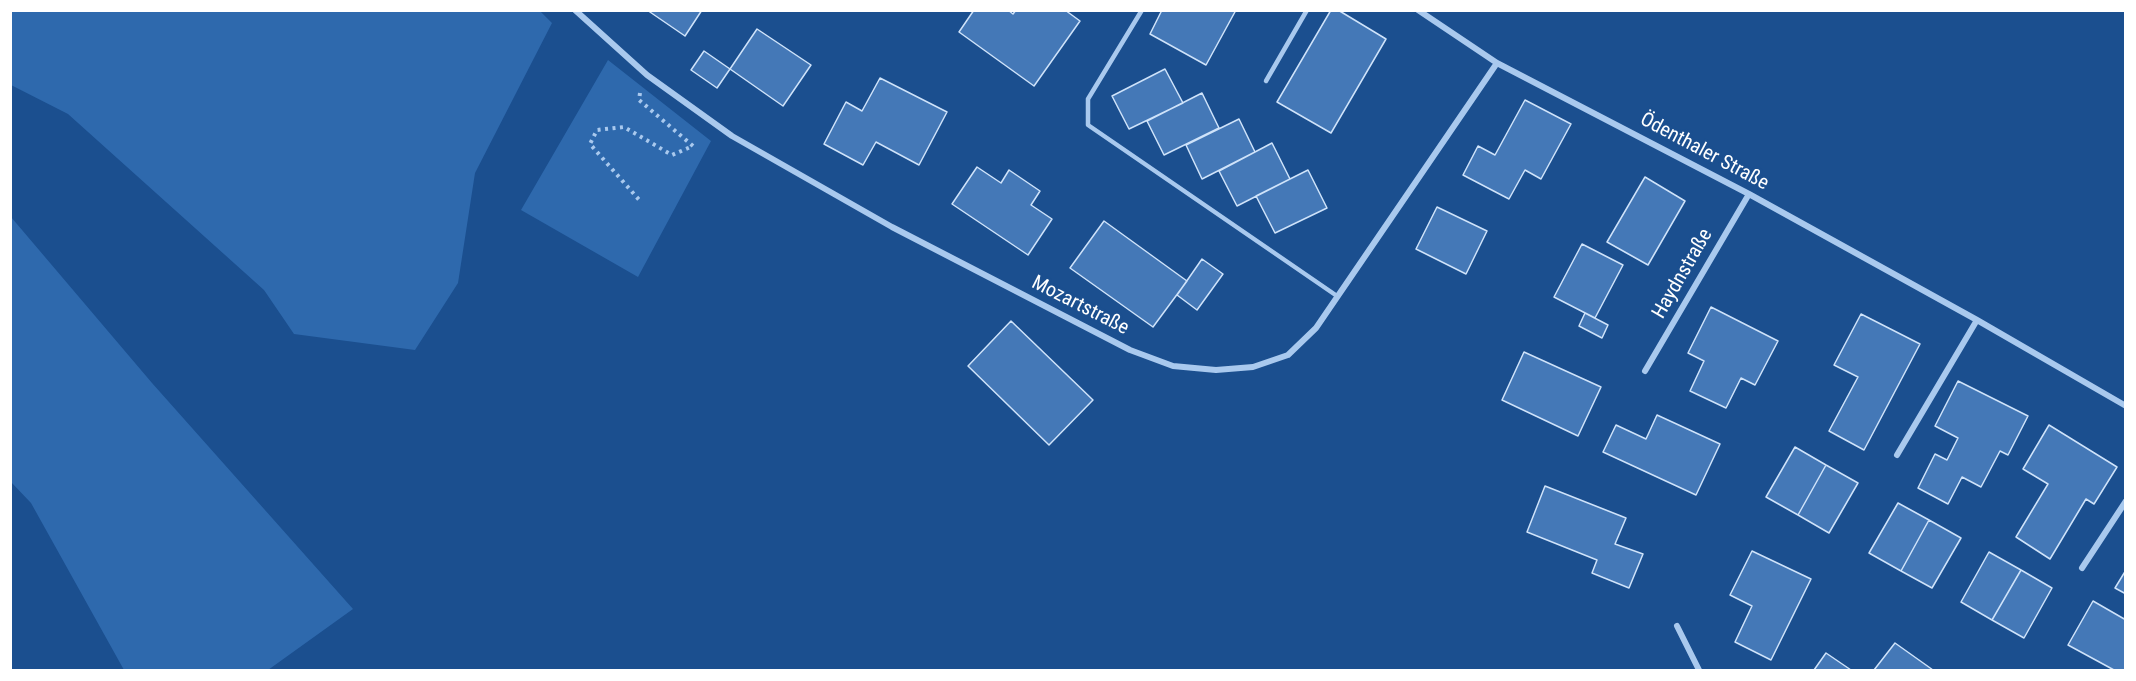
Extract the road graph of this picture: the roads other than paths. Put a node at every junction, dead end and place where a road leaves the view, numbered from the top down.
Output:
1 (575, 10) edge
2 (1142, 10) edge
3 (1307, 10) edge
4 (1418, 10) edge
5 (1497, 63) junction
6 (1266, 81) dead end
7 (1749, 194) junction
8 (1337, 296) junction
9 (1977, 320) junction
10 (1645, 370) dead end
11 (2126, 406) edge
12 (1897, 454) dead end
13 (2126, 501) edge
14 (2082, 568) dead end
15 (1677, 626) dead end
16 (1700, 670) edge

1 - 8 street, Mozartstraße
2 - 8 lane
3 - 6 lane
4 - 5 street, Ödenthaler Straße
5 - 7 street, Ödenthaler Straße
5 - 8 street, Mozartstraße
7 - 9 street, Ödenthaler Straße
7 - 10 street, Haydnstraße
9 - 11 street, Ödenthaler Straße
9 - 12 street
13 - 14 street
15 - 16 street

